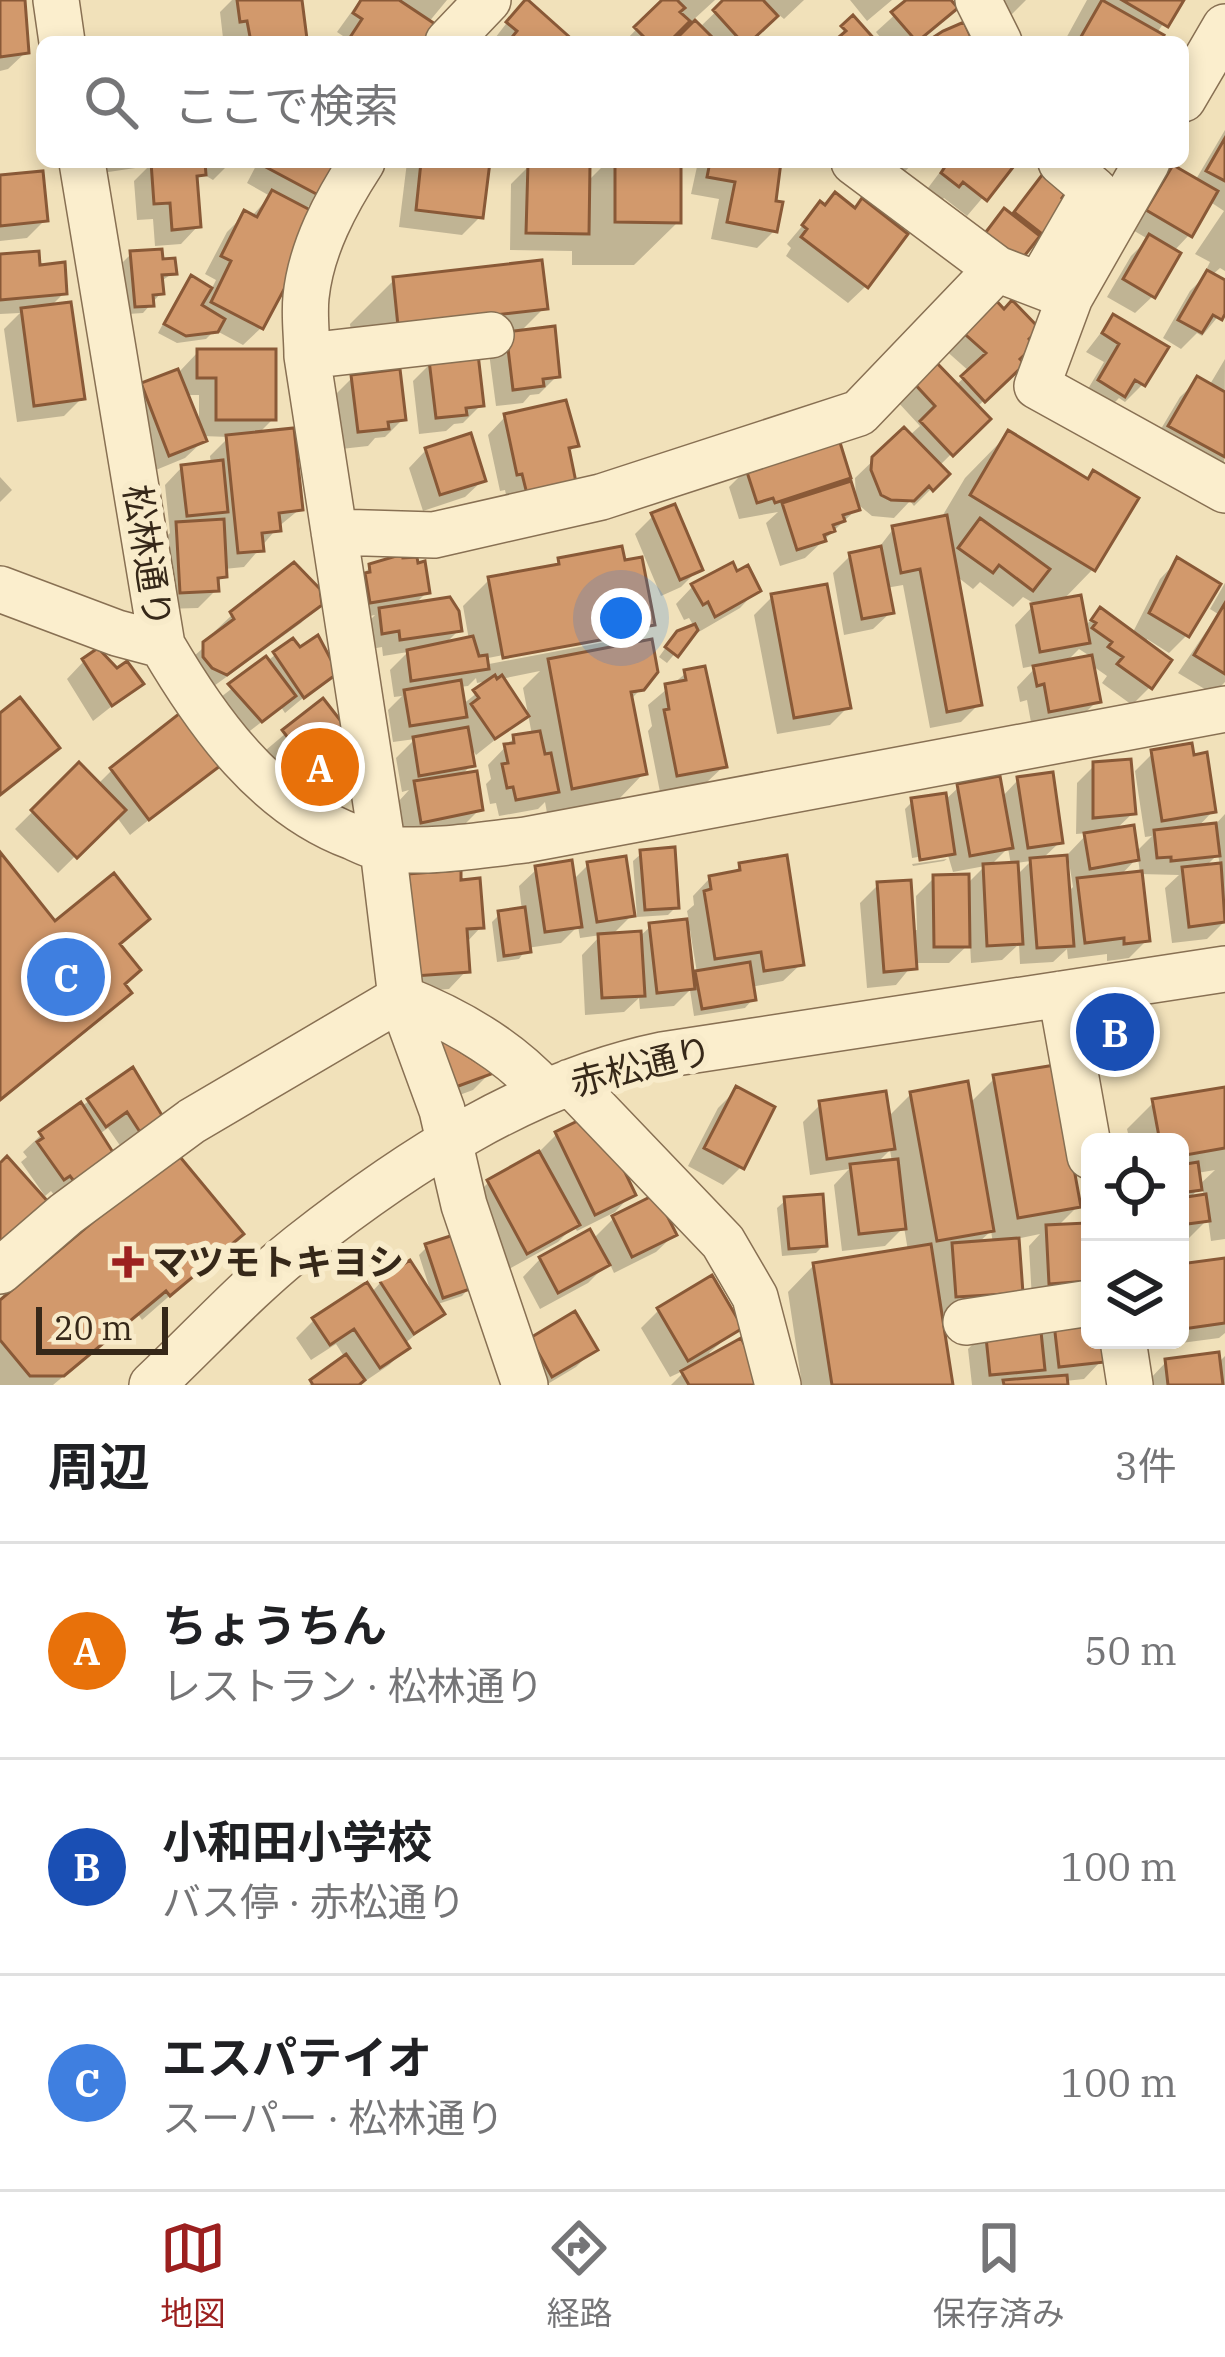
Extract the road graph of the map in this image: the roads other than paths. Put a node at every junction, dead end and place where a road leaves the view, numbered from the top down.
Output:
1 (56, 0) edge
2 (488, 0) edge
3 (978, 0) edge
4 (61, 36) edge
5 (454, 36) edge
6 (996, 36) edge
7 (1219, 52) edge
8 (1189, 91) edge
9 (83, 168) edge
10 (358, 168) edge
11 (862, 168) edge
12 (1067, 168) edge
13 (1143, 168) edge
14 (997, 268) junction
15 (1054, 291) junction
16 (491, 335) dead end
17 (307, 356) junction
18 (1225, 490) edge
19 (334, 532) junction
20 (0, 589) edge
21 (162, 645) junction
22 (1225, 709) edge
23 (383, 849) junction
24 (1225, 969) edge
25 (1061, 994) junction
26 (401, 998) junction
27 (557, 1086) junction
28 (1086, 1133) edge
29 (450, 1140) junction
30 (0, 1271) edge
31 (1081, 1304) edge
32 (966, 1322) dead end
33 (1124, 1349) edge
34 (152, 1385) edge
35 (525, 1385) edge
36 (778, 1385) edge
37 (1130, 1385) edge

1 - 4 street
2 - 5 street
3 - 6 street
7 - 8 street
9 - 21 street, 松林通り
10 - 17 street
11 - 14 street
12 - 15 street
13 - 15 street
14 - 15 street
14 - 19 street
15 - 18 street
16 - 17 street
17 - 19 street
19 - 23 street
20 - 21 street
21 - 23 street, 松林通り
22 - 23 street
23 - 26 street
24 - 25 street, 赤松通り
25 - 27 street, 赤松通り
25 - 28 street
26 - 27 street
26 - 29 street
26 - 30 street
27 - 29 street, 赤松通り
27 - 36 street
29 - 34 street, 赤松通り
29 - 35 street
31 - 32 street
33 - 37 street

